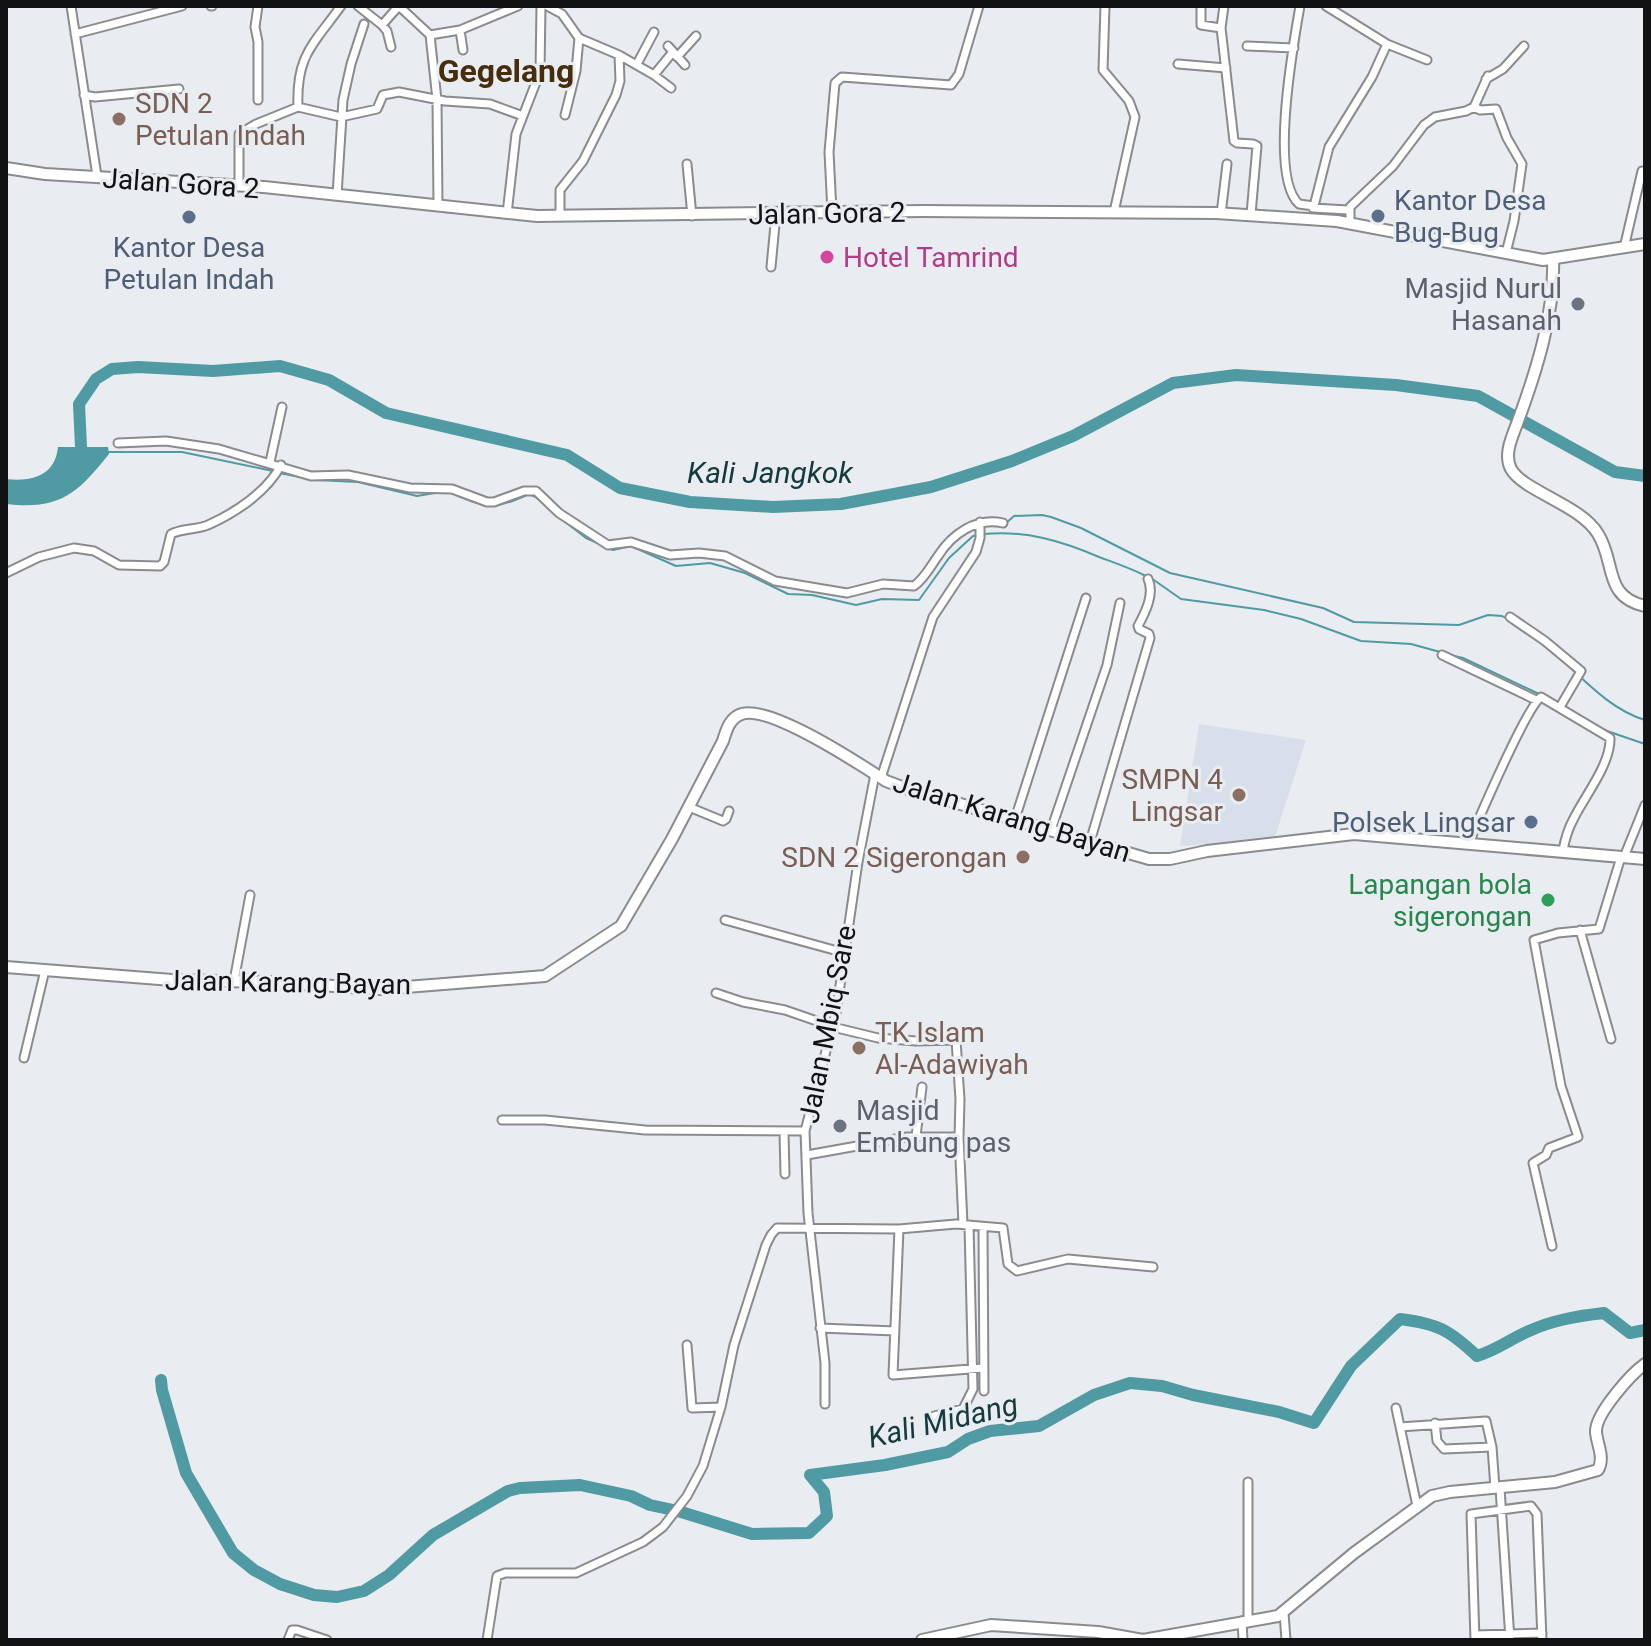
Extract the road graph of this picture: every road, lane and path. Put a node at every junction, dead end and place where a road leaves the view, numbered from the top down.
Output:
1 (71, 6) edge
2 (182, 6) edge
3 (258, 6) edge
4 (341, 6) edge
5 (358, 6) edge
6 (518, 6) edge
7 (541, 6) edge
8 (549, 6) edge
9 (979, 6) edge
10 (1105, 6) edge
11 (1201, 6) edge
12 (1224, 6) edge
13 (1300, 6) edge
14 (1326, 6) edge
15 (364, 24) dead end
16 (382, 25) junction
17 (1221, 28) junction
18 (460, 30) junction
19 (654, 32) dead end
20 (75, 34) junction
21 (430, 35) junction
22 (696, 36) dead end
23 (579, 38) junction
24 (1387, 44) junction
25 (1247, 46) dead end
26 (1524, 46) dead end
27 (391, 47) dead end
28 (1294, 48) junction
29 (463, 50) dead end
30 (672, 52) junction
31 (619, 55) junction
32 (1427, 60) dead end
33 (637, 64) junction
34 (1178, 64) dead end
35 (685, 65) dead end
36 (1226, 68) junction
37 (1492, 71) dead end
38 (654, 75) junction
39 (1486, 79) junction
40 (671, 88) dead end
41 (179, 89) dead end
42 (84, 95) junction
43 (258, 100) dead end
44 (437, 100) junction
45 (298, 107) junction
46 (1474, 107) junction
47 (565, 115) dead end
48 (523, 116) junction
49 (341, 117) junction
50 (687, 164) dead end
51 (1227, 164) dead end
52 (6, 168) edge
53 (1642, 171) dead end
54 (97, 176) junction
55 (239, 185) junction
56 (337, 195) junction
57 (438, 206) junction
58 (1314, 206) junction
59 (1348, 210) junction
60 (832, 212) junction
61 (1114, 212) junction
62 (507, 214) junction
63 (776, 214) junction
64 (1221, 214) junction
65 (1251, 214) junction
66 (556, 216) junction
67 (692, 216) junction
68 (1313, 218) junction
69 (1350, 224) junction
70 (1645, 244) edge
71 (1624, 248) junction
72 (1506, 253) junction
73 (1553, 260) junction
74 (771, 267) dead end
75 (282, 407) dead end
76 (118, 443) dead end
77 (270, 462) junction
78 (281, 466) junction
79 (981, 523) junction
80 (1003, 523) dead end
81 (6, 573) edge
82 (1148, 579) dead end
83 (1086, 598) dead end
84 (1120, 603) dead end
85 (1645, 606) edge
86 (1510, 617) dead end
87 (1442, 655) dead end
88 (1536, 700) junction
89 (1561, 704) junction
90 (878, 776) junction
91 (1645, 805) edge
92 (689, 807) junction
93 (729, 811) dead end
94 (1015, 819) junction
95 (1051, 830) junction
96 (1090, 842) junction
97 (1470, 843) junction
98 (1563, 850) junction
99 (1622, 857) junction
100 (1645, 859) edge
101 (250, 895) dead end
102 (725, 920) dead end
103 (1580, 930) junction
104 (845, 953) junction
105 (6, 967) edge
106 (45, 970) junction
107 (234, 981) junction
108 (716, 993) dead end
109 (832, 1027) junction
110 (1611, 1039) dead end
111 (24, 1058) dead end
112 (922, 1087) dead end
113 (502, 1120) dead end
114 (805, 1131) junction
115 (784, 1132) junction
116 (916, 1136) junction
117 (959, 1137) junction
118 (807, 1155) junction
119 (785, 1174) dead end
120 (966, 1225) junction
121 (983, 1227) junction
122 (810, 1228) junction
123 (899, 1229) junction
124 (1552, 1246) dead end
125 (1153, 1267) dead end
126 (820, 1328) junction
127 (895, 1331) junction
128 (687, 1345) dead end
129 (1645, 1364) edge
130 (972, 1367) junction
131 (983, 1368) junction
132 (984, 1391) dead end
133 (825, 1404) dead end
134 (721, 1407) junction
135 (1396, 1408) dead end
136 (934, 1416) dead end
137 (1435, 1423) junction
138 (1400, 1427) junction
139 (1492, 1447) junction
140 (1248, 1482) dead end
141 (1498, 1488) junction
142 (1417, 1506) junction
143 (1503, 1509) junction
144 (1284, 1613) junction
145 (1245, 1621) junction
146 (1542, 1636) edge
147 (1475, 1637) edge
148 (1510, 1637) edge
149 (288, 1640) edge
150 (327, 1640) edge
151 (487, 1640) edge
152 (922, 1640) edge
153 (1243, 1640) edge
154 (1286, 1640) edge

1 - 20 street
2 - 20 street
3 - 43 street
4 - 45 street
5 - 16 street
6 - 18 street
7 - 48 street
8 - 23 street
9 - 60 street
10 - 61 street
11 - 17 street
12 - 17 street
13 - 28 street
14 - 24 street
15 - 49 street
16 - 21 street
16 - 27 street
17 - 36 street
18 - 21 street
18 - 29 street
19 - 33 street
20 - 42 street
21 - 44 street
22 - 30 street
23 - 31 street
23 - 47 street
24 - 32 street
24 - 58 street
25 - 28 street
26 - 39 street
28 - 58 street
30 - 35 street
30 - 38 street
31 - 33 street
31 - 66 street
33 - 38 street
34 - 36 street
36 - 65 street
37 - 39 street
38 - 40 street
39 - 46 street
41 - 42 street
42 - 54 street
44 - 48 street
44 - 49 street
44 - 57 street
45 - 49 street
45 - 55 street
46 - 59 street
46 - 72 street
48 - 62 street
49 - 56 street
50 - 67 street
51 - 64 street
52 - 54 street, Jalan Gora 2
53 - 71 street
54 - 55 street, Jalan Gora 2
55 - 56 street, Jalan Gora 2
56 - 57 street, Jalan Gora 2
57 - 62 street, Jalan Gora 2
58 - 59 street
58 - 68 street
59 - 69 street
60 - 61 street, Jalan Gora 2
60 - 63 street, Jalan Gora 2
61 - 64 street, Jalan Gora 2
62 - 66 street, Jalan Gora 2
63 - 67 street, Jalan Gora 2
63 - 74 street
64 - 65 street, Jalan Gora 2
65 - 68 street, Jalan Gora 2
66 - 67 street, Jalan Gora 2
68 - 69 street, Jalan Gora 2
69 - 72 street, Jalan Gora 2
70 - 71 street, Jalan Gora 2
71 - 73 street, Jalan Gora 2
72 - 73 street, Jalan Gora 2
73 - 85 street
75 - 77 street
76 - 77 street
77 - 78 street
78 - 79 street
78 - 81 street
79 - 80 street
79 - 90 street, Jalan Mbiq Sare
82 - 96 street
83 - 94 street
84 - 95 street
86 - 89 street
87 - 88 street
88 - 89 street
88 - 97 street
89 - 98 street
90 - 92 street, Jalan Karang Bayan
90 - 94 street, Jalan Karang Bayan
90 - 104 street, Jalan Mbiq Sare
91 - 99 street
92 - 93 street
92 - 107 street, Jalan Karang Bayan
94 - 95 street, Jalan Karang Bayan
95 - 96 street, Jalan Karang Bayan
96 - 97 street, Jalan Karang Bayan
97 - 98 street, Jalan Karang Bayan
98 - 99 street, Jalan Karang Bayan
99 - 100 street, Jalan Karang Bayan
99 - 103 street
101 - 107 street
102 - 104 street
103 - 110 street
103 - 124 street
104 - 109 street, Jalan Mbiq Sare
105 - 106 street, Jalan Karang Bayan
106 - 107 street, Jalan Karang Bayan
106 - 111 street
108 - 109 street
109 - 114 street, Jalan Mbiq Sare
109 - 117 street
112 - 116 street
113 - 115 street
114 - 115 street
114 - 118 street, Jalan Mbiq Sare
115 - 119 street
116 - 117 street
116 - 118 street
117 - 120 street
118 - 122 street, Jalan Mbiq Sare
120 - 121 street
120 - 123 street
120 - 130 street
121 - 125 street
121 - 131 street
122 - 123 street
122 - 126 street, Jalan Mbiq Sare
122 - 134 street
123 - 127 street
126 - 127 street
126 - 133 street, Jalan Mbiq Sare
127 - 130 street
128 - 134 street
129 - 141 street
130 - 131 street
130 - 136 street
131 - 132 street
134 - 151 street
135 - 138 street
137 - 138 street
137 - 139 street
137 - 139 street
138 - 142 street
139 - 141 street
140 - 145 street
141 - 142 street
141 - 143 street
142 - 144 street
143 - 146 street
143 - 147 street
143 - 148 street
144 - 145 street
144 - 154 street
145 - 152 street
145 - 153 street
146 - 148 street
147 - 148 street
149 - 150 street

